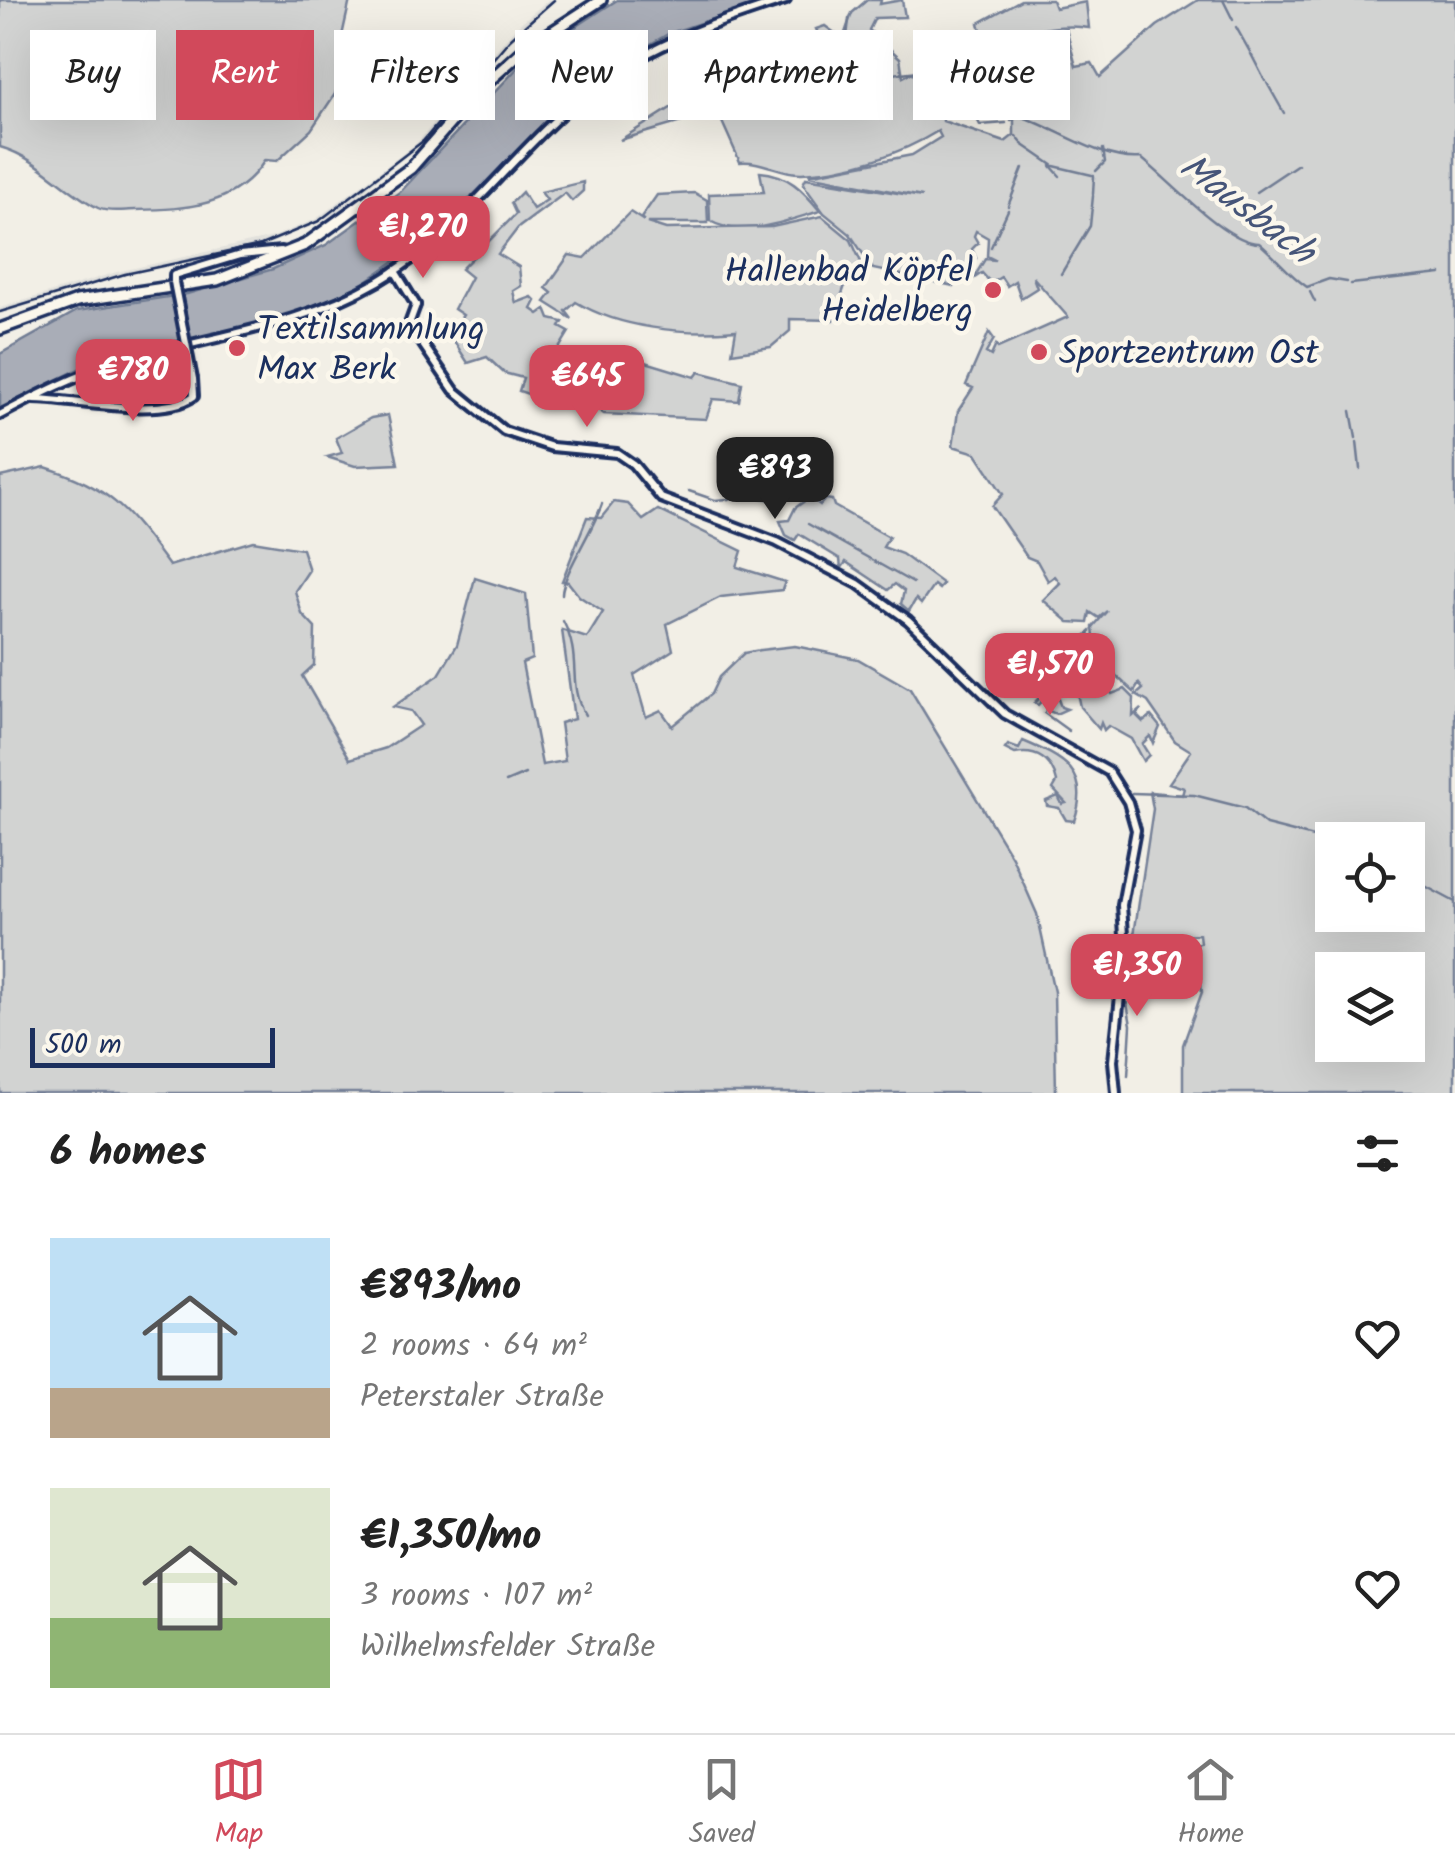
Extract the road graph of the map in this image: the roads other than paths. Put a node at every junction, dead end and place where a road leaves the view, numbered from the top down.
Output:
1 (600, 0) edge
2 (786, 0) edge
3 (324, 233) junction
4 (242, 262) junction
5 (395, 271) junction
6 (379, 280) junction
7 (179, 284) junction
8 (400, 285) junction
9 (416, 305) junction
10 (0, 330) edge
11 (53, 388) junction
12 (32, 399) junction
13 (57, 402) junction
14 (0, 415) edge
15 (1116, 1093) edge

1 - 3 main road
2 - 5 main road
3 - 4 main road
3 - 4 main road
4 - 7 main road
5 - 6 main road
5 - 8 main road
5 - 9 main road
6 - 8 main road
6 - 11 main road
7 - 10 main road
7 - 13 main road, bridge
8 - 9 main road
9 - 15 main road
11 - 12 main road
11 - 13 main road
12 - 13 main road
12 - 14 main road

